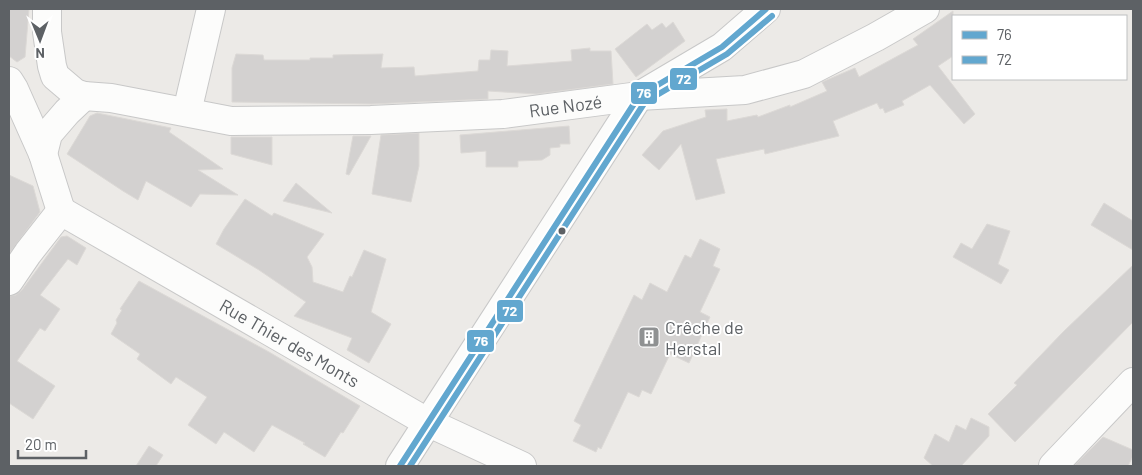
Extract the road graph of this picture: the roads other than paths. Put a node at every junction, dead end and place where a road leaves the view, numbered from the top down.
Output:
1 (47, 9) edge
2 (211, 9) edge
3 (766, 9) edge
4 (925, 9) edge
5 (52, 66) junction
6 (10, 83) edge
7 (84, 96) junction
8 (639, 96) junction
9 (187, 112) junction
10 (43, 154) junction
11 (61, 211) junction
12 (9, 281) edge
13 (1133, 382) edge
14 (428, 422) junction
15 (400, 466) edge
16 (522, 466) edge
17 (1053, 466) edge

1 - 5 street
2 - 9 street
3 - 8 street
4 - 8 street, Rue Nozé
5 - 6 street
5 - 7 street
6 - 10 street
7 - 9 street, Rue Nozé
7 - 10 street
8 - 9 street, Rue Nozé
8 - 14 street
10 - 11 street
11 - 12 street
11 - 14 street, Rue Thier des Monts
13 - 17 street
14 - 15 street
14 - 16 street, Rue Thier des Monts

